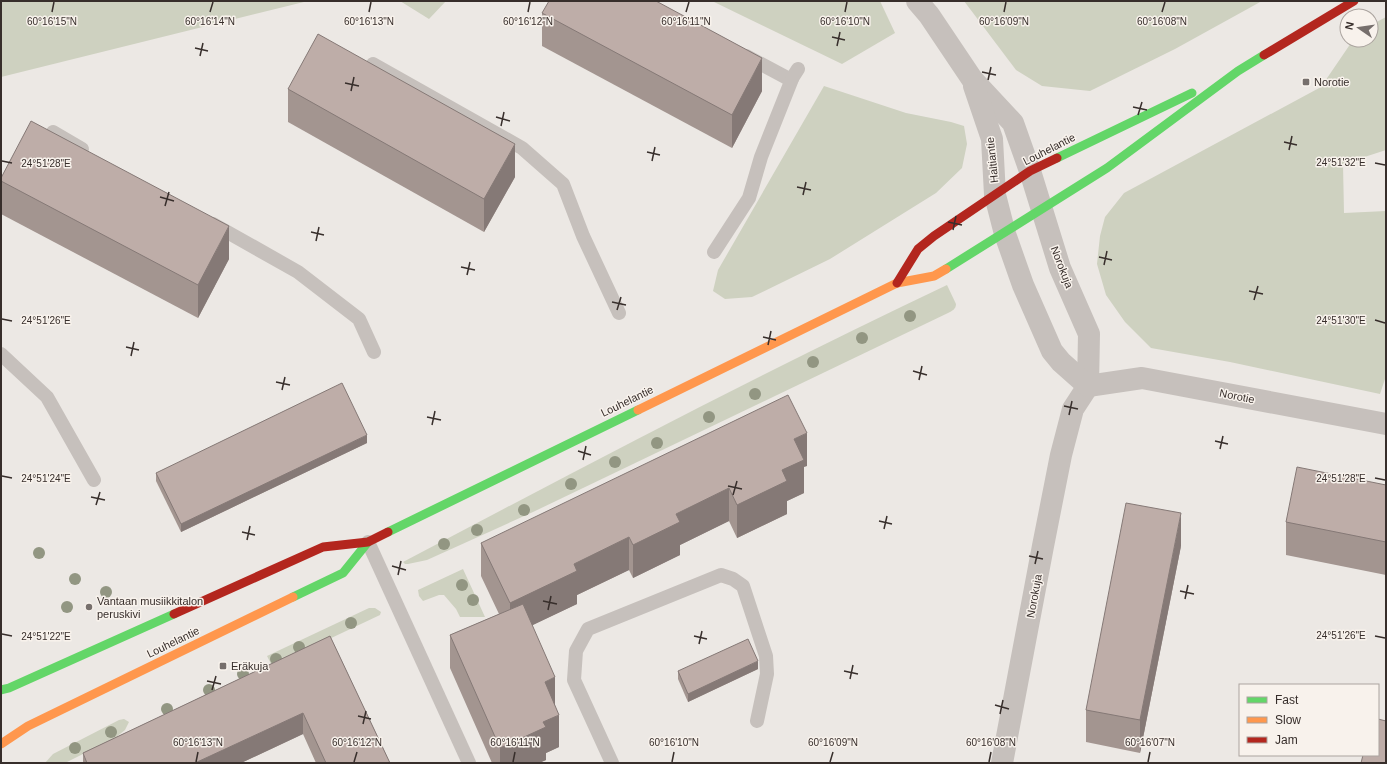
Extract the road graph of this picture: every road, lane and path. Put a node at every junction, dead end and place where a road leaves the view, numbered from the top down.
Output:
1 (917, 1) edge
2 (1354, 1) edge
3 (736, 51) edge
4 (373, 64) edge
5 (1238, 71) junction
6 (972, 79) junction
7 (53, 132) edge
8 (94, 156) edge
9 (1030, 171) junction
10 (995, 195) junction
11 (1042, 209) junction
12 (203, 218) edge
13 (1005, 234) junction
14 (714, 252) dead end
15 (897, 283) junction
16 (618, 313) dead end
17 (374, 352) dead end
18 (1, 354) edge
19 (1088, 386) junction
20 (1386, 424) edge
21 (94, 480) dead end
22 (368, 542) junction
23 (1, 690) edge
24 (757, 721) dead end
25 (1, 744) edge
26 (469, 763) edge
27 (612, 763) edge
28 (1002, 763) edge

1 - 6 street, Haltiantie
2 - 5 main road, Louhelantie
3 - 14 lane
4 - 16 lane
5 - 9 main road, Louhelantie
5 - 11 main road, Louhelantie
6 - 9 street, Haltiantie
6 - 10 street, Haltiantie
7 - 8 lane
9 - 10 main road, Louhelantie
9 - 11 street, Norokuja
10 - 13 street
10 - 15 main road, Louhelantie
11 - 13 main road, Louhelantie
11 - 19 street, Norokuja
12 - 17 lane
13 - 15 main road, Louhelantie
13 - 19 street
15 - 22 main road, Louhelantie
18 - 21 lane
19 - 20 street, Norotie
19 - 28 street, Norokuja
22 - 23 main road, Louhelantie
22 - 25 main road, Louhelantie
22 - 26 lane
24 - 27 lane

